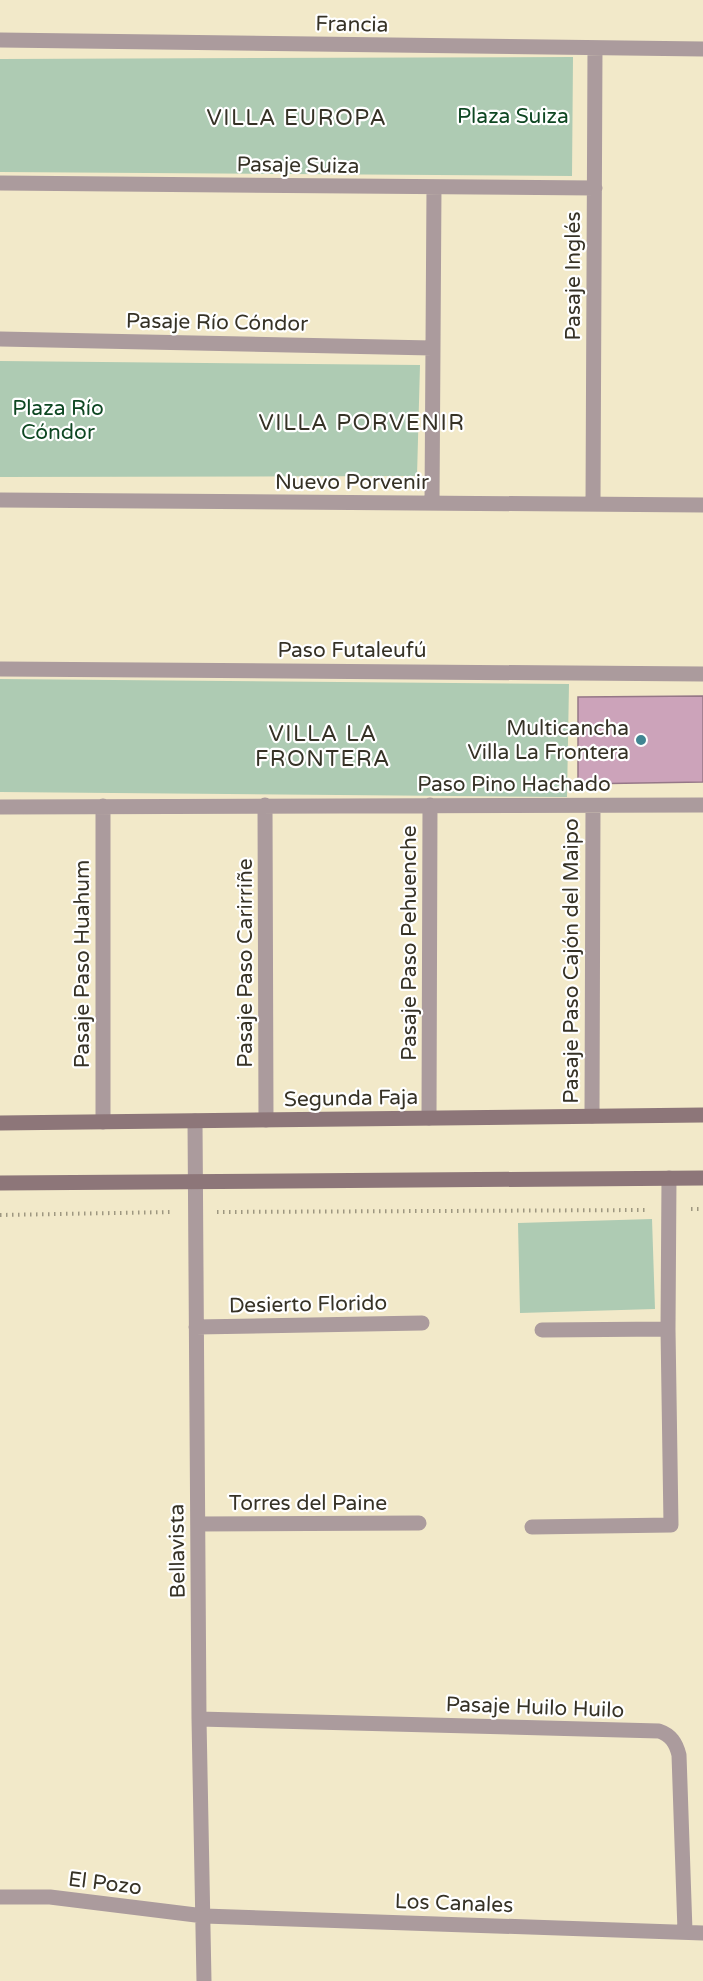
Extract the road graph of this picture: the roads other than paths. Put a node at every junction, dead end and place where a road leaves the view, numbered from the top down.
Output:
1 (0, 40) edge
2 (595, 48) junction
3 (703, 49) edge
4 (0, 183) edge
5 (434, 187) junction
6 (595, 189) junction
7 (0, 339) edge
8 (432, 348) junction
9 (0, 500) edge
10 (432, 503) junction
11 (593, 504) junction
12 (703, 505) edge
13 (0, 669) edge
14 (703, 674) edge
15 (265, 805) junction
16 (430, 805) junction
17 (703, 805) edge
18 (103, 806) junction
19 (593, 806) junction
20 (0, 807) edge
21 (703, 1115) edge
22 (592, 1116) junction
23 (429, 1118) junction
24 (266, 1120) junction
25 (195, 1121) junction
26 (103, 1122) junction
27 (0, 1123) edge
28 (669, 1178) junction
29 (703, 1178) edge
30 (194, 1182) junction
31 (0, 1184) edge
32 (422, 1323) dead end
33 (196, 1327) junction
34 (668, 1329) junction
35 (542, 1330) dead end
36 (419, 1523) dead end
37 (198, 1524) junction
38 (532, 1527) dead end
39 (199, 1719) junction
40 (0, 1897) edge
41 (204, 1916) junction
42 (685, 1931) junction
43 (703, 1933) edge
44 (204, 1981) edge

1 - 2 street, Francia
2 - 3 street, Francia
2 - 6 street, Pasaje Inglés
4 - 5 street, Pasaje Suiza
5 - 6 street, Pasaje Suiza
5 - 8 street
6 - 11 street, Pasaje Inglés
7 - 8 street, Pasaje Río Cóndor
8 - 10 street
9 - 10 street, Nuevo Porvenir
10 - 11 street, Nuevo Porvenir
11 - 12 street, Nuevo Porvenir
13 - 14 street, Paso Futaleufú
15 - 16 street, Paso Pino Hachado
15 - 18 street, Paso Pino Hachado
15 - 24 street, Pasaje Paso Carirriñe
16 - 19 street, Paso Pino Hachado
16 - 23 street, Pasaje Paso Pehuenche
17 - 19 street, Paso Pino Hachado
18 - 20 street, Paso Pino Hachado
18 - 26 street, Pasaje Paso Huahum
19 - 22 street, Pasaje Paso Cajón del Maipo
21 - 22 main road, Segunda Faja
22 - 23 main road, Segunda Faja
23 - 24 main road, Segunda Faja
24 - 25 main road, Segunda Faja
25 - 26 main road, Segunda Faja
25 - 30 street, Bellavista
26 - 27 main road, Segunda Faja
28 - 29 main road
28 - 30 main road
28 - 34 street
30 - 31 main road
30 - 33 street, Bellavista
32 - 33 street, Desierto Florido
33 - 37 street, Bellavista
34 - 35 street
34 - 38 street
36 - 37 street, Torres del Paine
37 - 39 street, Bellavista
39 - 41 street, Bellavista
39 - 42 street, Pasaje Huilo Huilo
40 - 41 street, El Pozo
41 - 42 street, Los Canales
41 - 44 street, Bellavista
42 - 43 street, Los Canales

